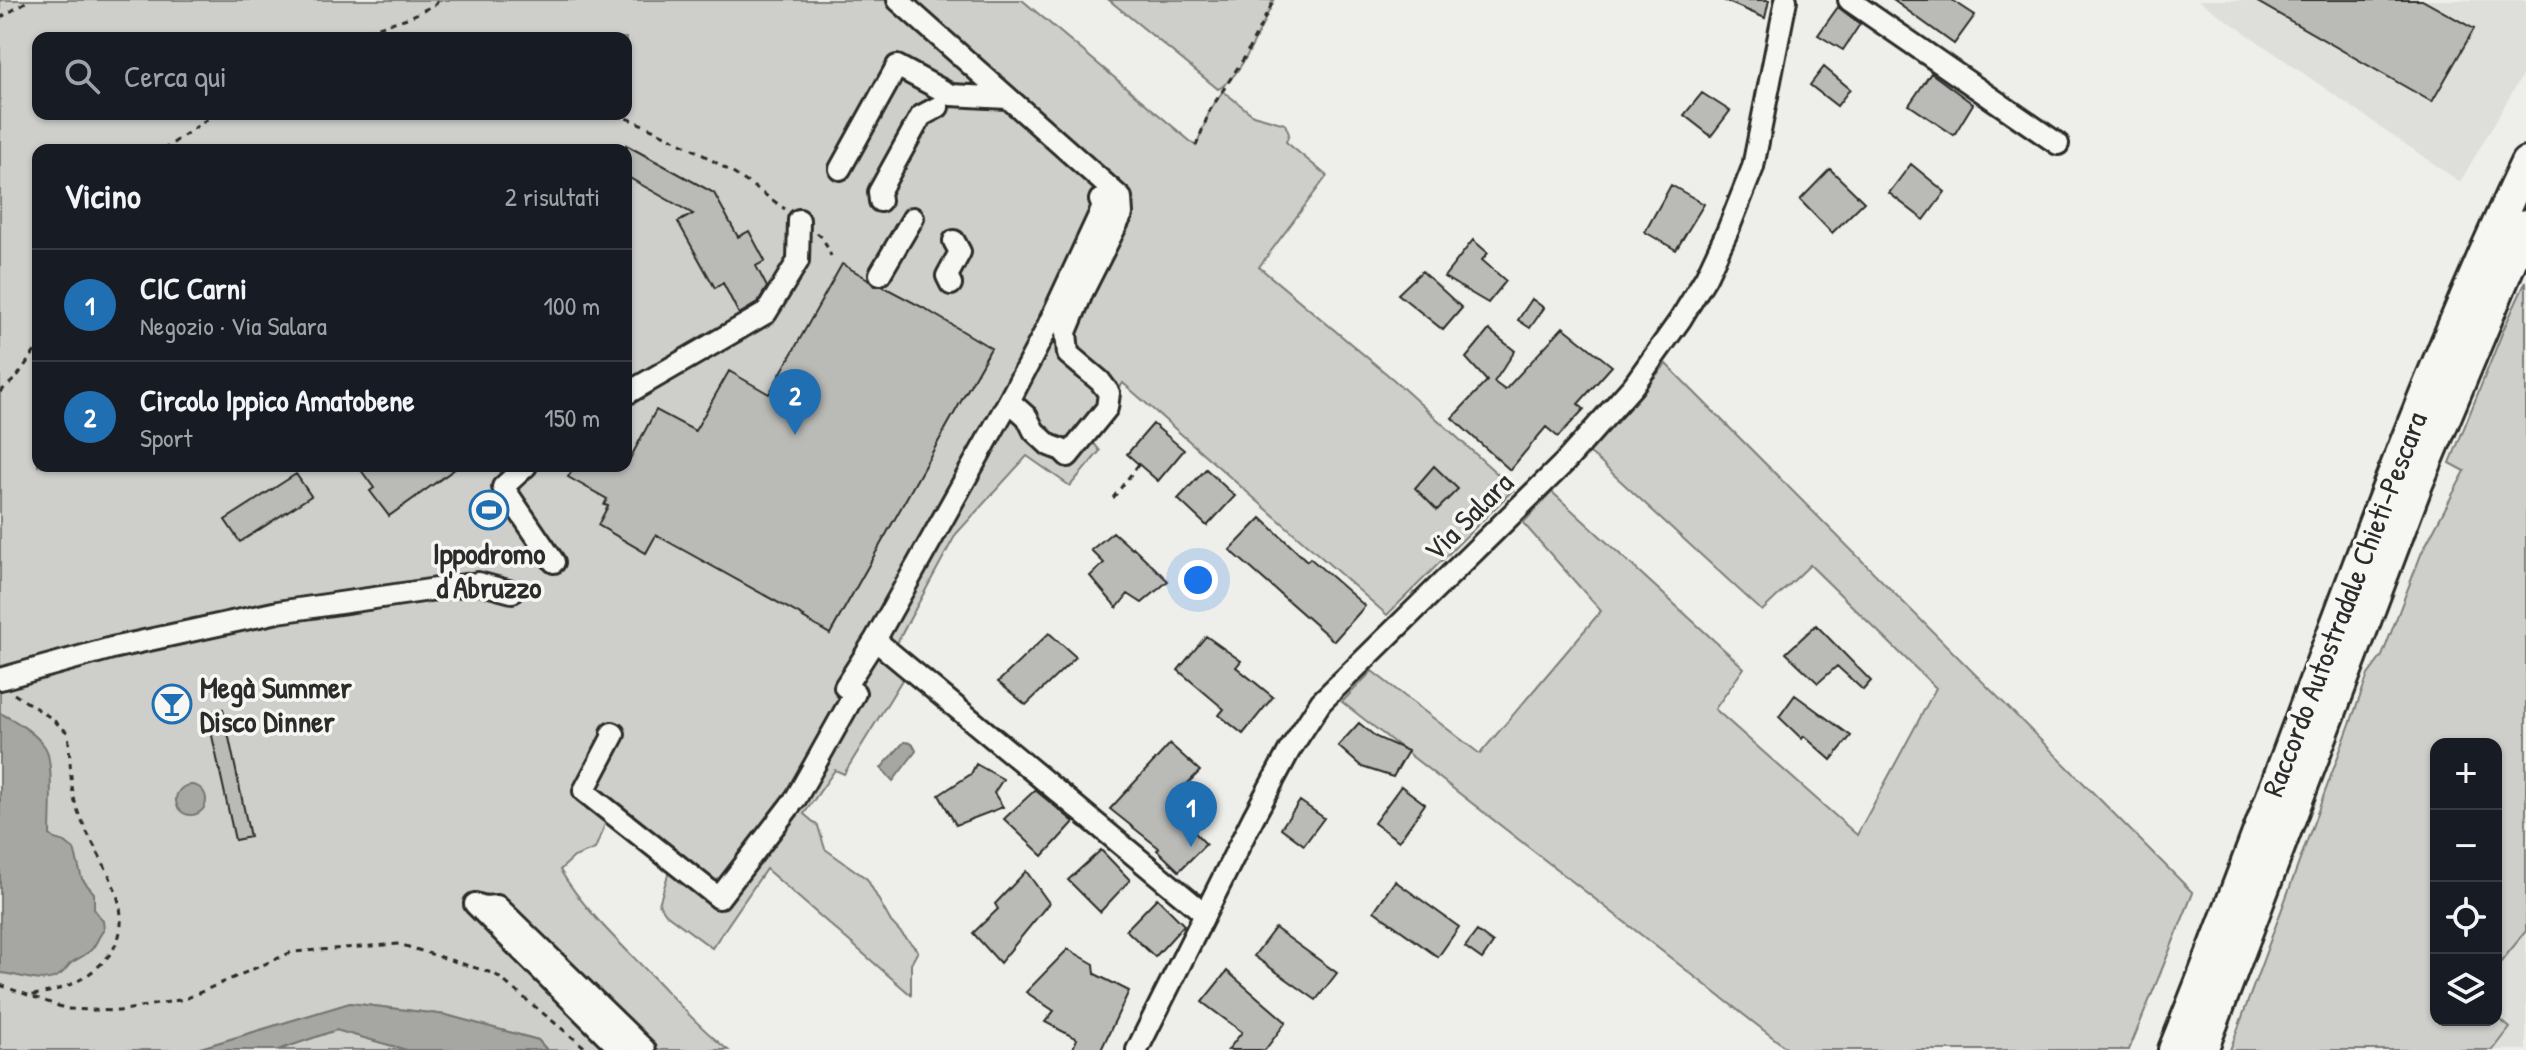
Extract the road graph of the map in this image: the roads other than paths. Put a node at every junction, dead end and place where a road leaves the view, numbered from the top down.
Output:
1 (898, 0) edge
2 (1786, 0) edge
3 (1849, 0) edge
4 (1007, 98) junction
5 (938, 107) dead end
6 (2058, 144) dead end
7 (2526, 163) edge
8 (840, 169) dead end
9 (1100, 200) dead end
10 (880, 201) dead end
11 (913, 218) dead end
12 (799, 220) road end
13 (2526, 225) edge
14 (954, 241) dead end
15 (880, 274) dead end
16 (951, 284) dead end
17 (632, 391) edge
18 (1009, 401) junction
19 (519, 472) edge
20 (554, 562) dead end
21 (512, 592) dead end
22 (875, 640) junction
23 (6, 686) edge
24 (612, 733) dead end
25 (1205, 914) junction
26 (621, 1050) edge
27 (645, 1050) edge
28 (1137, 1050) edge
29 (2174, 1050) edge
30 (2202, 1050) edge

1 - 4 street
2 - 25 street, Via Salara
3 - 6 street
4 - 8 street
4 - 18 street
5 - 10 street
7 - 29 highway, Raccordo Autostradale Chieti-Pescara
9 - 18 street
11 - 15 street
12 - 17 street
13 - 30 highway, Raccordo Autostradale Chieti-Pescara
14 - 16 street
18 - 22 street
19 - 20 street
21 - 23 street
22 - 24 street
22 - 25 street
25 - 28 street, Via Salara
26 - 27 street

